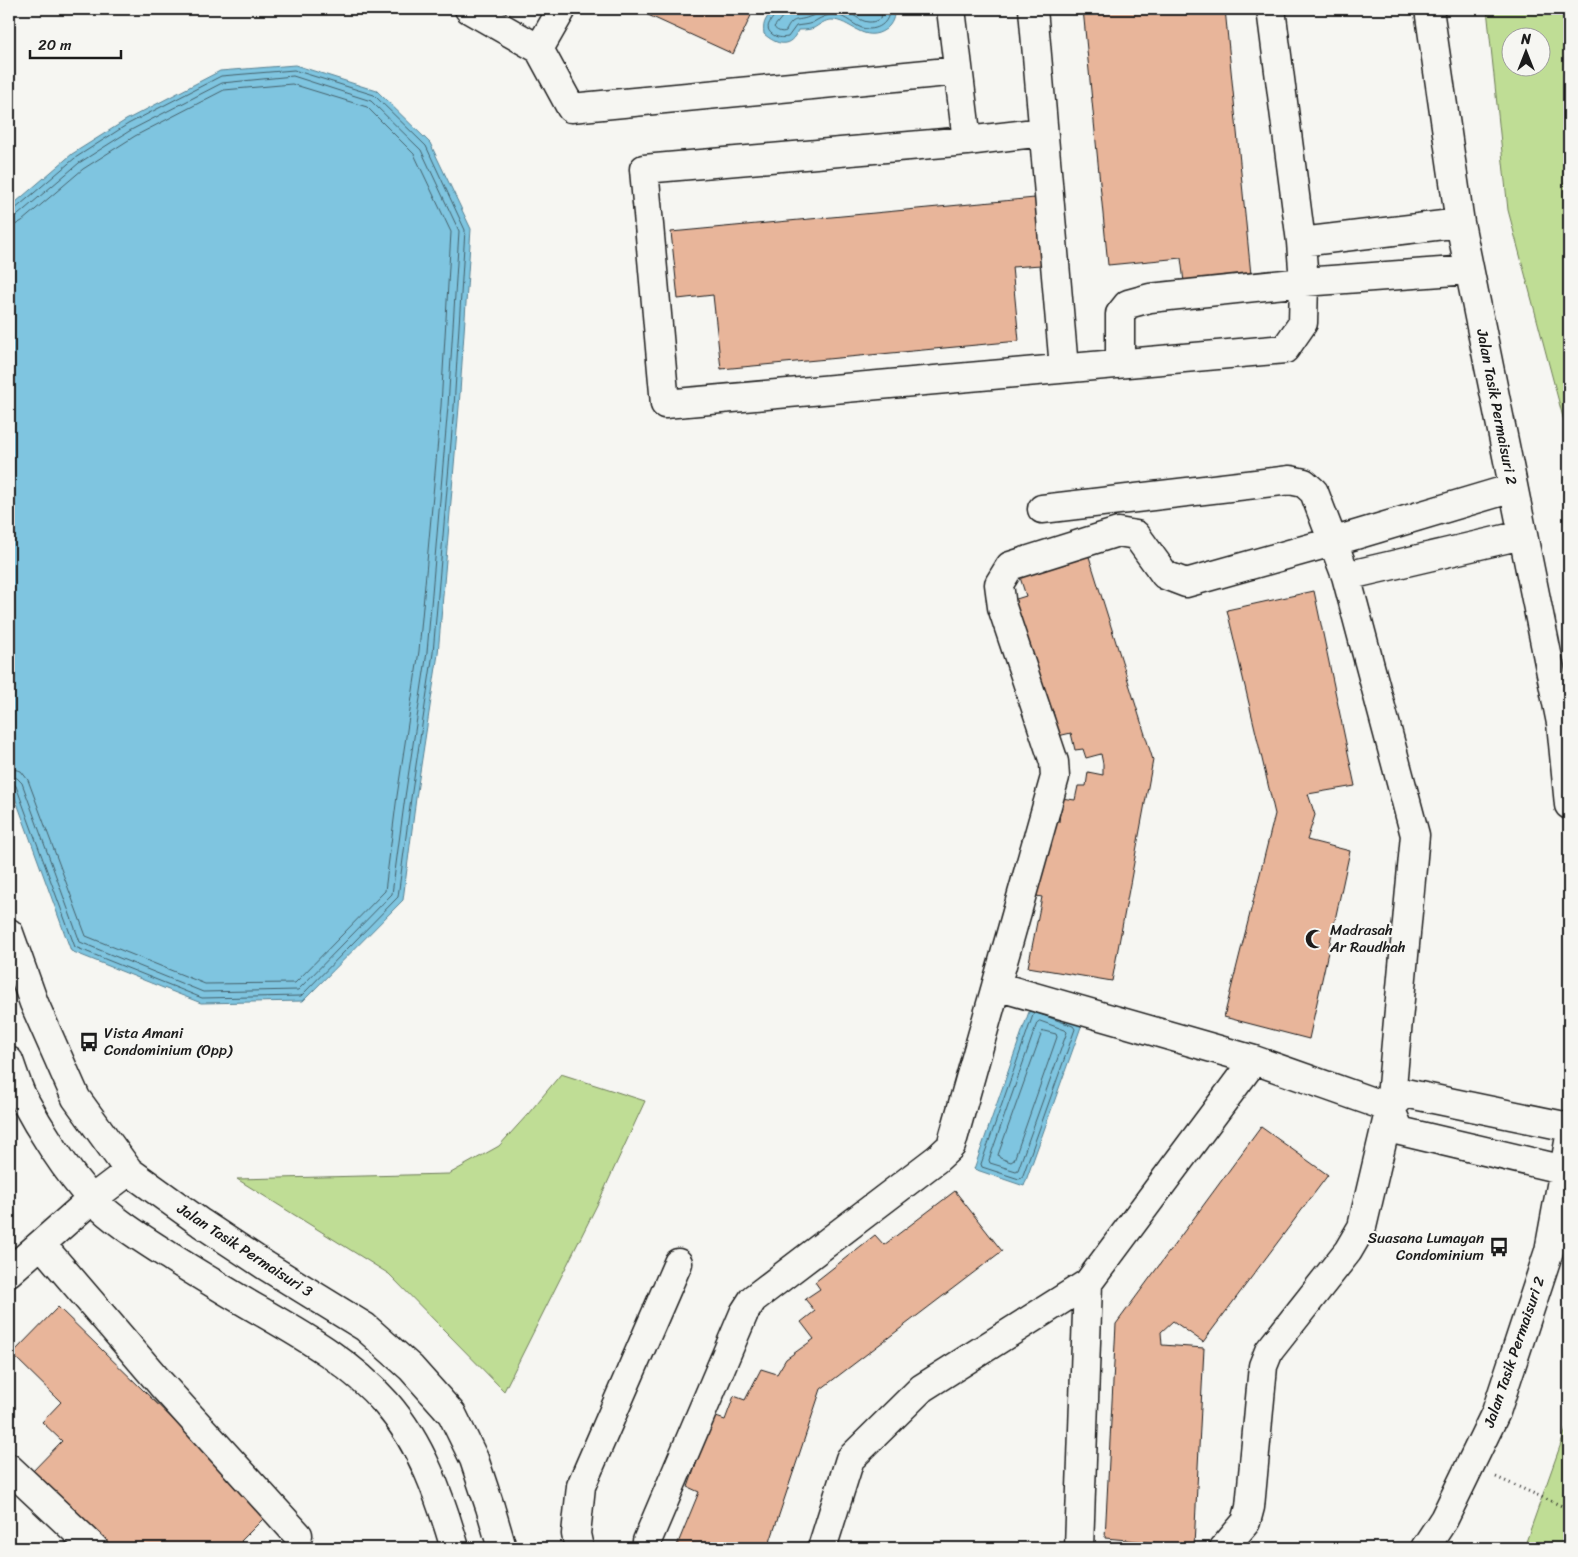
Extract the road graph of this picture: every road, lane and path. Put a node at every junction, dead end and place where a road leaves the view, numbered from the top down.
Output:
1 (468, 9) edge
2 (562, 9) edge
3 (951, 9) edge
4 (1033, 9) edge
5 (1271, 9) edge
6 (1430, 9) edge
7 (539, 48) junction
8 (958, 71) junction
9 (1043, 132) junction
10 (967, 141) junction
11 (1460, 223) junction
12 (1301, 242) junction
13 (1469, 270) junction
14 (1304, 282) junction
15 (1120, 364) junction
16 (1064, 368) junction
17 (1513, 488) junction
18 (1042, 509) dead end
19 (1522, 535) junction
20 (1332, 542) junction
21 (1346, 576) junction
22 (1569, 805) edge
23 (9, 933) edge
24 (996, 986) junction
25 (1254, 1060) junction
26 (9, 1061) edge
27 (1390, 1108) junction
28 (1569, 1127) edge
29 (1569, 1142) edge
30 (1565, 1170) junction
31 (128, 1171) junction
32 (92, 1199) junction
33 (41, 1244) junction
34 (678, 1263) dead end
35 (9, 1272) edge
36 (1088, 1283) junction
37 (1470, 1466) junction
38 (9, 1468) edge
39 (1569, 1509) edge
40 (298, 1535) dead end
41 (94, 1548) edge
42 (455, 1548) edge
43 (502, 1548) edge
44 (579, 1548) edge
45 (648, 1548) edge
46 (822, 1548) edge
47 (1079, 1548) edge
48 (1224, 1548) edge
49 (1425, 1548) edge

1 - 7 street
2 - 7 street
3 - 8 street
4 - 9 street
5 - 12 street
6 - 11 street, Jalan Tasik Permaisuri 2
7 - 8 street
8 - 10 street
9 - 10 street
9 - 16 street
10 - 16 street
11 - 12 street
11 - 13 street, Jalan Tasik Permaisuri 2
12 - 14 street
13 - 14 street
13 - 17 street, Jalan Tasik Permaisuri 2
14 - 15 street
14 - 15 street
15 - 16 street
17 - 19 street, Jalan Tasik Permaisuri 2
17 - 20 street
18 - 20 street
19 - 21 street
19 - 22 street, Jalan Tasik Permaisuri 2
20 - 21 street
20 - 24 street
21 - 27 street
23 - 31 street, Jalan Tasik Permaisuri 3
24 - 25 street
24 - 45 street
25 - 27 street
25 - 36 street
26 - 32 street
27 - 28 street
27 - 30 street
27 - 48 street
29 - 30 street, Jalan Tasik Permaisuri 2
30 - 37 street, Jalan Tasik Permaisuri 2
31 - 32 street
31 - 43 street, Jalan Tasik Permaisuri 3
32 - 33 street
32 - 42 street
33 - 35 street
33 - 40 street
34 - 44 street
36 - 46 street
36 - 47 street
37 - 39 path
37 - 49 street, Jalan Tasik Permaisuri 2
38 - 41 street

